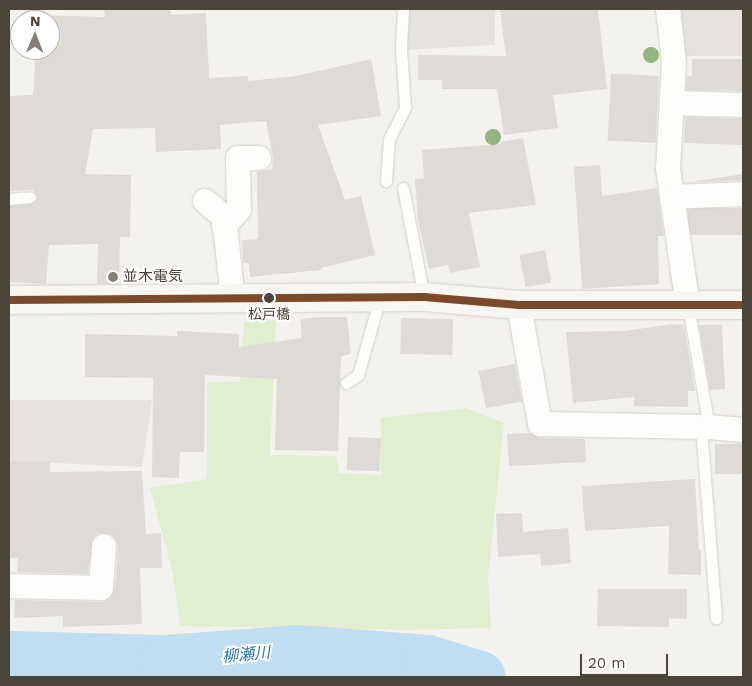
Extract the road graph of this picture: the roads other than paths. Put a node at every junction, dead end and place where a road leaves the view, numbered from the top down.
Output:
1 (403, 9) edge
2 (668, 9) edge
3 (672, 103) junction
4 (743, 105) edge
5 (259, 158) dead end
6 (386, 181) dead end
7 (403, 188) dead end
8 (743, 194) edge
9 (30, 197) dead end
10 (672, 197) junction
11 (9, 199) edge
12 (205, 201) dead end
13 (224, 226) junction
14 (380, 297) junction
15 (424, 297) junction
16 (233, 299) junction
17 (9, 300) edge
18 (519, 305) junction
19 (743, 305) edge
20 (688, 306) junction
21 (346, 383) dead end
22 (705, 427) junction
23 (743, 430) edge
24 (104, 546) dead end
25 (9, 586) edge
26 (716, 618) dead end

1 - 6 lane
2 - 3 street
3 - 4 street
3 - 10 street
5 - 13 street
7 - 15 lane
8 - 10 street
9 - 11 lane
10 - 20 street
12 - 13 street
13 - 16 street
14 - 15 street
14 - 16 street
14 - 21 lane
15 - 18 street
16 - 17 street
18 - 20 street
18 - 22 street
19 - 20 street
20 - 22 lane
22 - 23 street
22 - 26 lane
24 - 25 street

